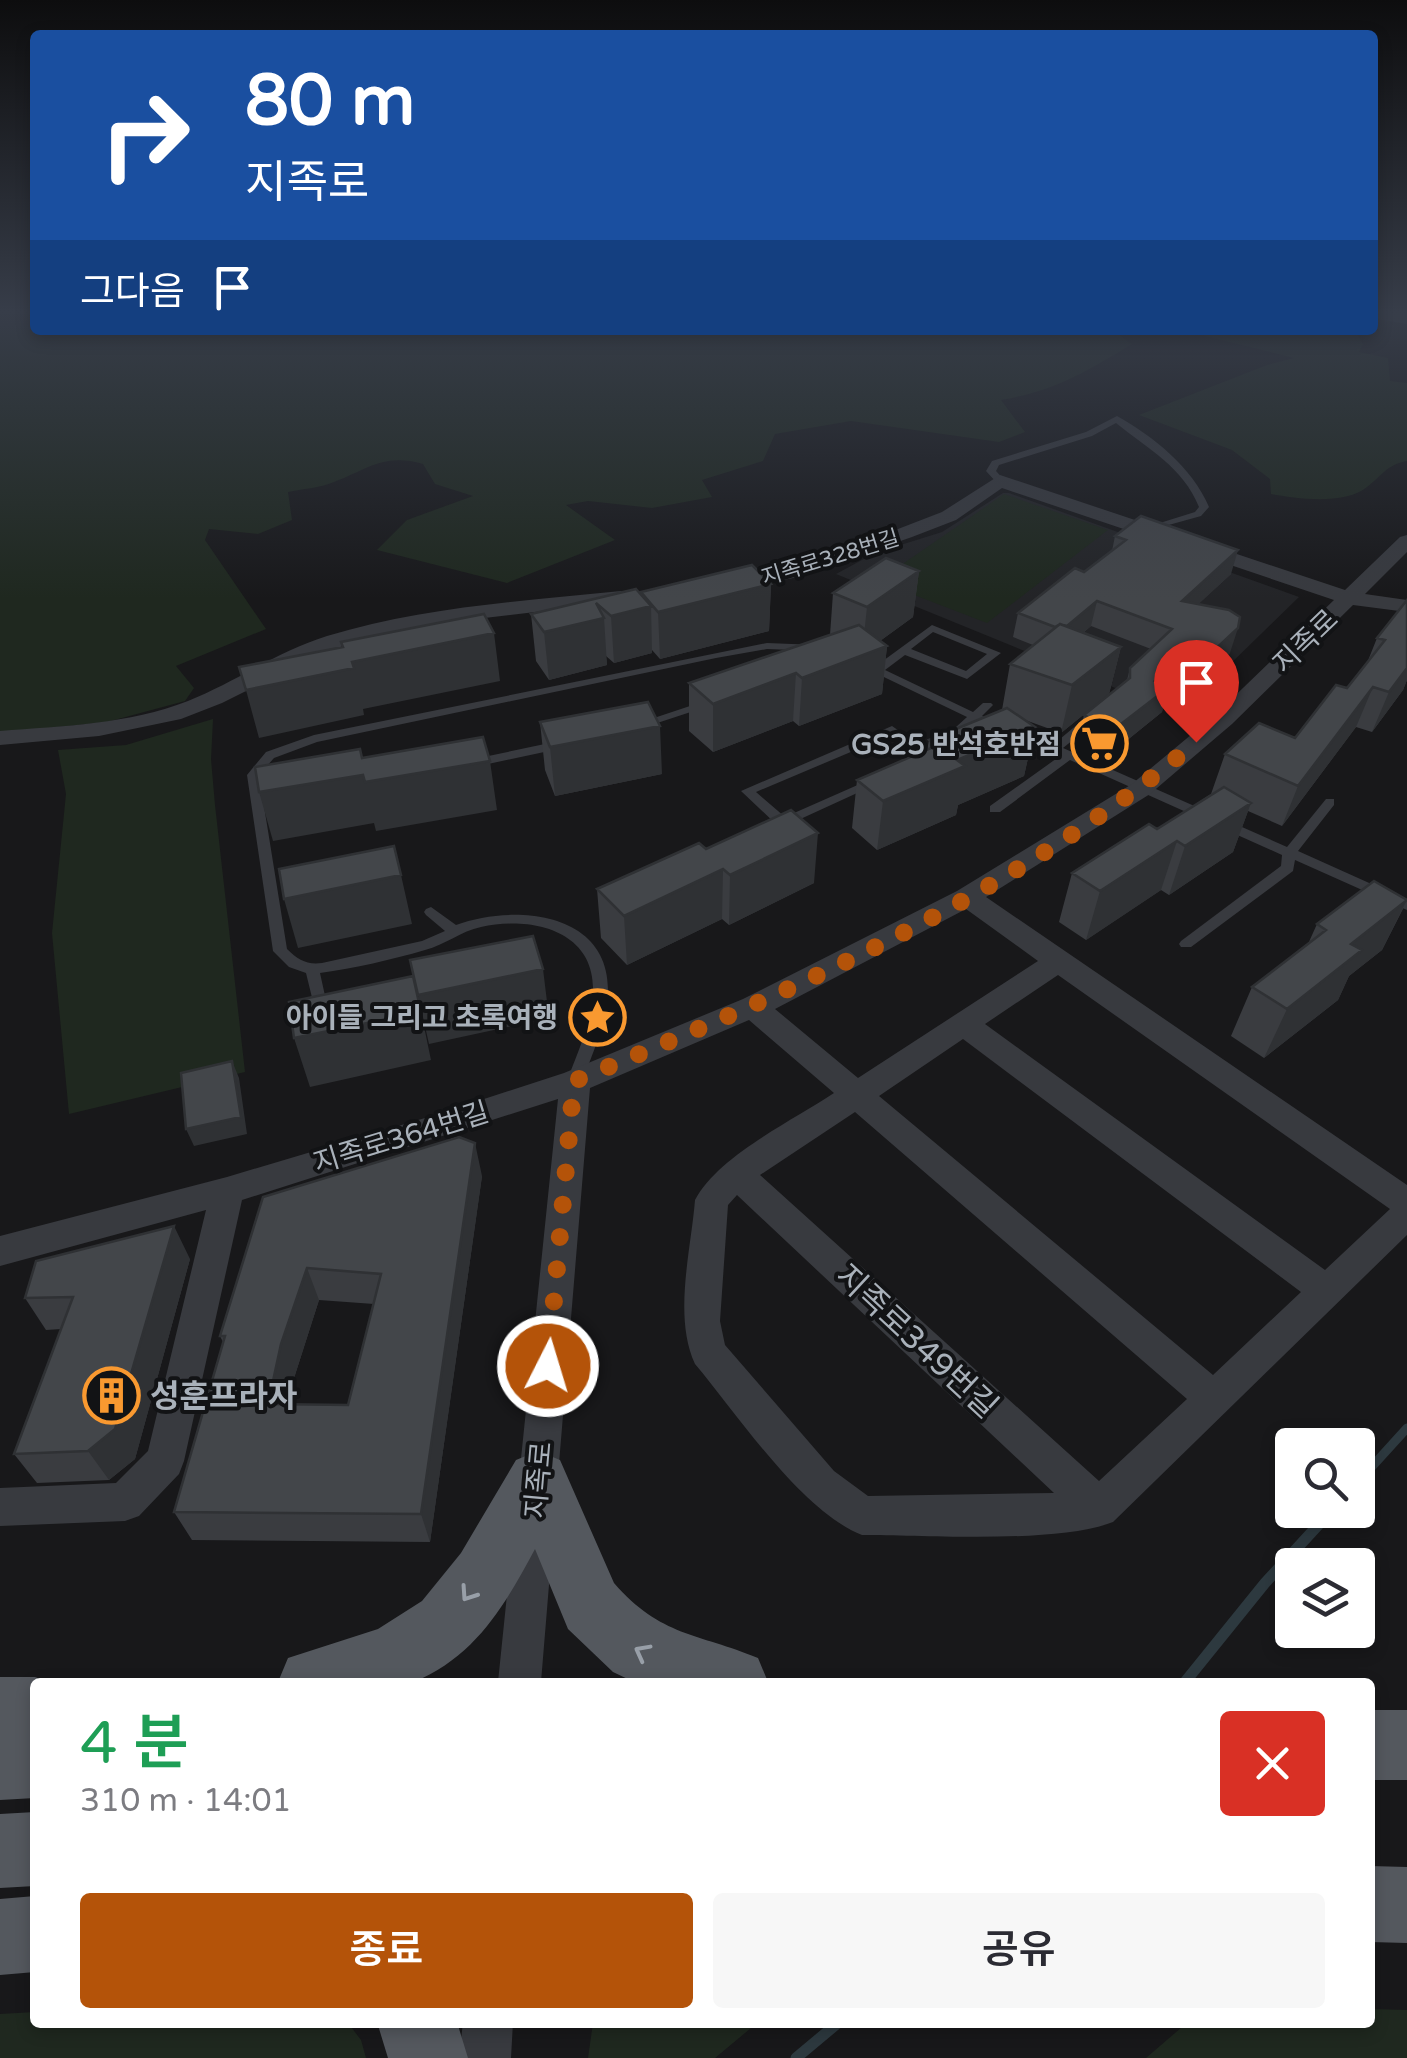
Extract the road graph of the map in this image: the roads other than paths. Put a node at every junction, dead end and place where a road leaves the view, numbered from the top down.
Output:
1 (1000, 482) junction
2 (1145, 530) junction
3 (1407, 541) edge
4 (697, 589) edge
5 (638, 596) edge
6 (1349, 598) junction
7 (1407, 606) edge
8 (753, 646) junction
9 (903, 650) junction
10 (832, 651) edge
11 (856, 661) edge
12 (758, 664) edge
13 (878, 670) junction
14 (726, 696) edge
15 (987, 705) dead end
16 (1105, 708) edge
17 (973, 716) junction
18 (626, 728) edge
19 (358, 732) junction
20 (0, 738) edge
21 (574, 742) edge
22 (359, 748) edge
23 (1056, 748) junction
24 (1069, 755) junction
25 (930, 758) junction
26 (468, 764) edge
27 (914, 766) edge
28 (881, 780) edge
29 (1140, 789) junction
30 (1330, 802) dead end
31 (995, 810) dead end
32 (1288, 855) junction
33 (967, 897) junction
34 (1407, 905) edge
35 (430, 912) dead end
36 (455, 931) junction
37 (1186, 944) dead end
38 (1060, 960) junction
39 (312, 968) junction
40 (753, 1007) junction
41 (336, 1010) edge
42 (964, 1024) junction
43 (574, 1081) junction
44 (856, 1095) junction
45 (736, 1174) junction
46 (227, 1191) junction
47 (1407, 1203) edge
48 (1407, 1214) edge
49 (0, 1251) edge
50 (1326, 1291) junction
51 (1213, 1398) junction
52 (538, 1482) junction
53 (0, 1507) edge
54 (1099, 1508) junction
55 (326, 1678) edge
56 (520, 1678) edge
57 (717, 1678) edge
58 (0, 1712) edge
59 (30, 1712) edge
60 (1375, 1744) edge
61 (1407, 1744) edge
62 (30, 1762) edge
63 (0, 1764) edge
64 (30, 1849) edge
65 (0, 1850) edge
66 (1375, 1904) edge
67 (1407, 1904) edge
68 (30, 1934) edge
69 (0, 1936) edge
70 (420, 2028) edge
71 (488, 2028) edge
72 (428, 2058) edge
73 (485, 2058) edge

1 - 2 street
1 - 2 lane
1 - 4 street, 지족로328번길
2 - 6 street
3 - 6 street, 지족로
5 - 20 street
6 - 7 street
6 - 29 street, 지족로
8 - 10 lane
8 - 12 lane
8 - 19 lane
9 - 9 lane
9 - 13 lane
11 - 13 lane
13 - 17 lane
14 - 18 lane
15 - 17 lane
16 - 23 lane
17 - 23 lane
17 - 25 lane
19 - 22 lane
19 - 39 lane
21 - 26 lane
23 - 24 lane
24 - 29 lane
24 - 31 lane
25 - 27 lane
25 - 28 lane
29 - 32 lane
29 - 33 street, 지족로
30 - 32 lane
32 - 34 lane
32 - 37 lane
33 - 38 street
33 - 40 street, 지족로
35 - 36 lane
36 - 39 lane
36 - 43 lane
38 - 42 street
38 - 47 street
39 - 41 lane
40 - 43 street, 지족로
40 - 44 street
42 - 44 street
42 - 50 street
43 - 46 street, 지족로364번길
43 - 52 street, 지족로
44 - 45 street
44 - 51 street
45 - 54 street, 지족로349번길
45 - 54 street
46 - 49 street, 지족로364번길
46 - 53 street
48 - 50 street
50 - 51 street
51 - 54 street
52 -> 55 main road
52 - 56 street, 지족로
57 -> 52 main road
58 - 59 main road
60 - 61 main road
62 - 63 main road
64 - 65 main road
66 - 67 main road
68 - 69 main road
70 - 72 main road
71 - 73 street

